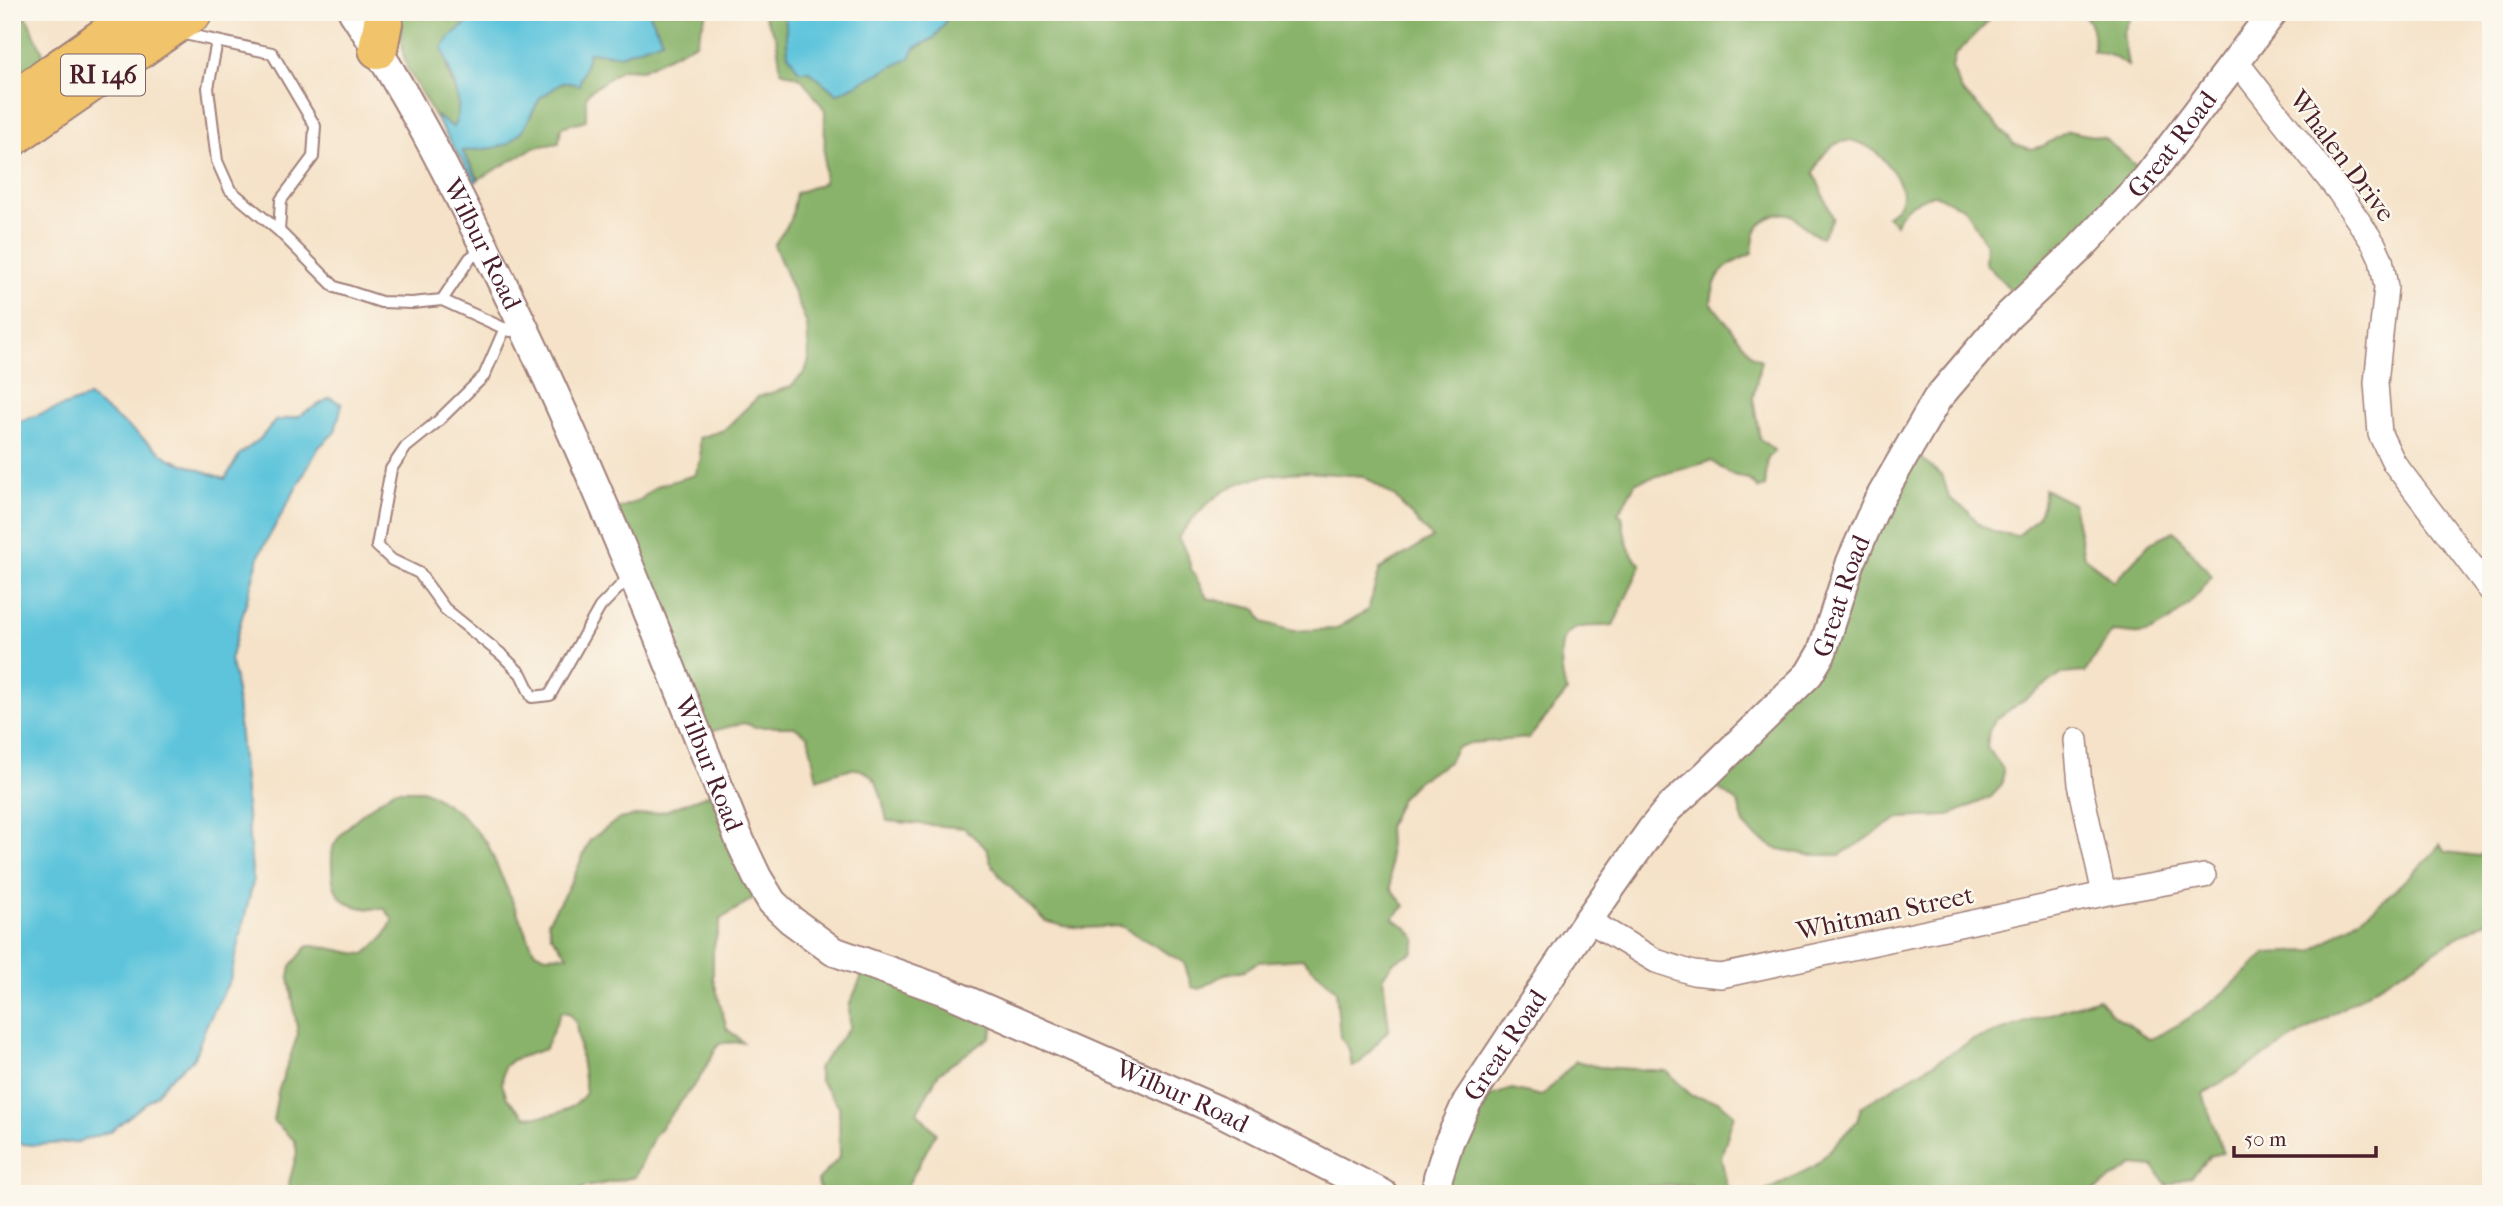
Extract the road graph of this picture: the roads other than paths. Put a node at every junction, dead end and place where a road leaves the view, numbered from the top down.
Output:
1 (353, 12) edge
2 (385, 12) edge
3 (2273, 12) edge
4 (167, 18) edge
5 (217, 41) junction
6 (378, 49) junction
7 (2236, 61) junction
8 (12, 102) edge
9 (12, 138) edge
10 (279, 231) junction
11 (485, 247) junction
12 (442, 300) junction
13 (505, 328) junction
14 (530, 340) junction
15 (633, 573) junction
16 (2491, 591) edge
17 (2076, 740) dead end
18 (2204, 876) dead end
19 (2104, 894) junction
20 (1588, 920) junction
21 (1383, 1194) edge
22 (1436, 1194) edge

1 - 6 street, Wilbur Road
2 - 6 highway
3 - 7 street, Great Road
4 - 5 lane
4 - 8 highway, RI 146
4 - 9 highway, RI 146
5 - 10 lane
5 - 10 lane
6 - 11 street, Wilbur Road
7 - 16 street, Whalen Drive
7 - 20 street, Great Road
10 - 12 lane
11 - 12 lane
11 - 14 street, Wilbur Road
12 - 13 lane
13 - 14 lane
13 - 15 lane
14 - 15 street, Wilbur Road
15 - 21 street, Wilbur Road
17 - 19 street
18 - 19 street, Whitman Street
19 - 20 street, Whitman Street
20 - 22 street, Great Road

